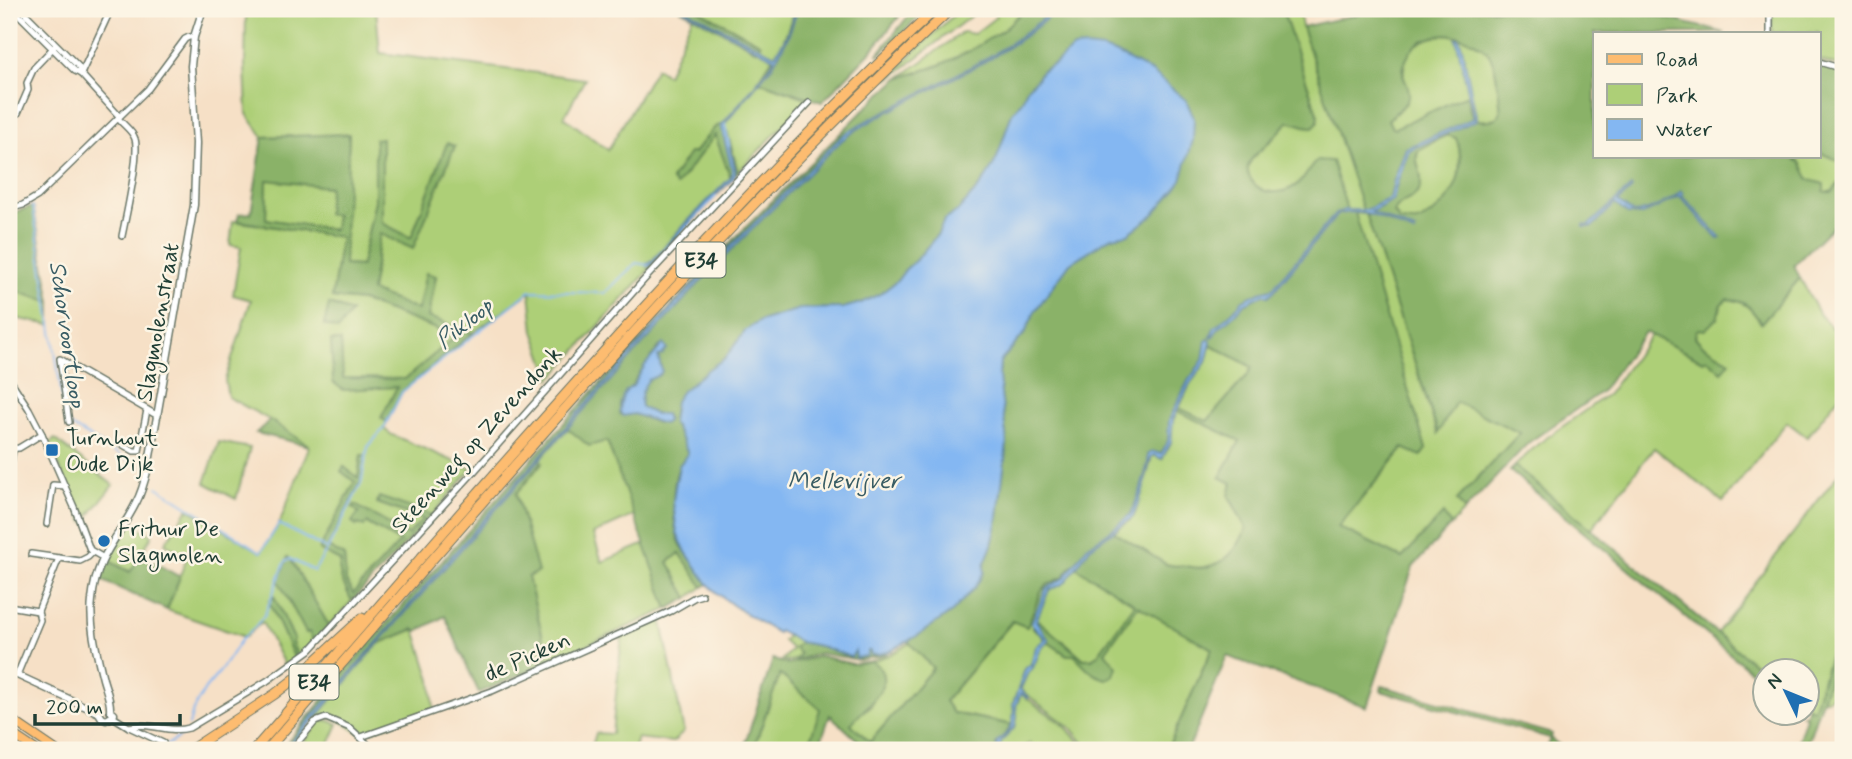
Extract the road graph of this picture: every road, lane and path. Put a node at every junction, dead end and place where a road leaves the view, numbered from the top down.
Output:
1 (111, 9) edge
2 (203, 9) edge
3 (936, 9) edge
4 (951, 9) edge
5 (1770, 9) edge
6 (9, 10) edge
7 (20, 11) edge
8 (1770, 32) edge
9 (194, 37) junction
10 (55, 47) junction
11 (1820, 62) edge
12 (1843, 69) edge
13 (81, 74) junction
14 (809, 103) dead end
15 (118, 117) junction
16 (9, 125) edge
17 (9, 209) edge
18 (122, 236) dead end
19 (73, 366) junction
20 (9, 378) edge
21 (66, 378) dead end
22 (11, 387) edge
23 (148, 410) junction
24 (158, 416) junction
25 (69, 422) dead end
26 (42, 434) junction
27 (120, 443) dead end
28 (11, 450) edge
29 (9, 475) edge
30 (65, 486) junction
31 (47, 524) dead end
32 (92, 553) junction
33 (31, 554) dead end
34 (102, 557) junction
35 (59, 558) junction
36 (702, 595) dead end
37 (9, 606) edge
38 (38, 611) junction
39 (373, 613) junction
40 (9, 673) edge
41 (17, 675) junction
42 (110, 715) junction
43 (9, 718) edge
44 (129, 727) junction
45 (9, 732) edge
46 (361, 737) junction
47 (163, 743) dead end
48 (36, 750) edge
49 (56, 750) edge
50 (190, 750) edge
51 (254, 750) edge
52 (267, 750) edge
53 (291, 750) edge
54 (374, 750) edge

1 - 13 street
2 - 9 street, Slagmolenstraat
3 - 39 highway, E34
4 - 52 highway, E34
5 - 8 street
6 - 7 street
7 - 10 street
9 - 15 street
9 - 24 street, Slagmolenstraat
10 - 13 street
10 - 16 street
11 - 12 street
13 - 15 street
14 - 44 street, Steenweg op Zevendonk
15 - 17 street
15 - 18 street
19 - 21 street
19 - 23 street
19 - 25 street
20 - 22 street
22 - 26 street
23 - 24 street
23 - 27 street
24 - 34 street, Slagmolenstraat
26 - 28 street
26 - 30 street
28 - 29 street
30 - 31 street
30 - 32 street
32 - 34 street
32 - 35 street
33 - 35 street
34 - 42 street, Slagmolenstraat
35 - 38 street
36 - 46 street, de Picken
37 - 38 street
38 - 41 street
39 - 50 highway
39 - 51 highway, E34
40 - 41 street
41 - 42 street
42 - 44 street
43 - 49 main road
44 - 47 street
45 - 48 main road
46 - 53 street
46 - 54 street

